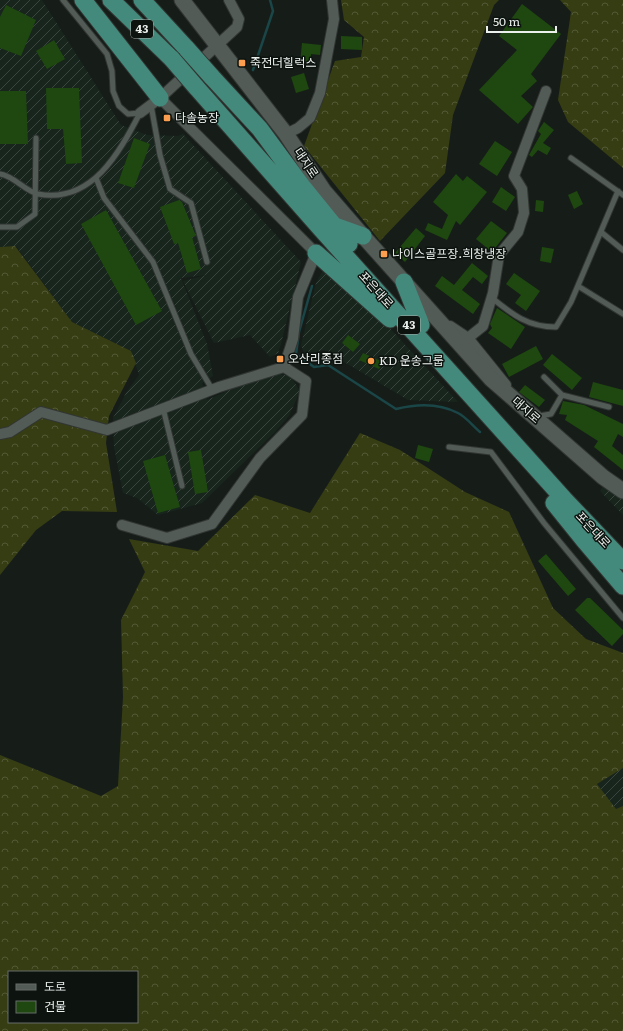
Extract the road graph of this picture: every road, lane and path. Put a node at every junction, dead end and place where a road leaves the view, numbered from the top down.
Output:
1 (63, 0) edge
2 (83, 0) edge
3 (111, 0) edge
4 (142, 0) edge
5 (182, 0) edge
6 (229, 0) edge
7 (332, 0) edge
8 (217, 46) junction
9 (546, 91) dead end
10 (156, 101) junction
11 (140, 113) junction
12 (286, 134) junction
13 (36, 138) dead end
14 (571, 158) dead end
15 (0, 174) edge
16 (96, 178) junction
17 (618, 191) junction
18 (36, 194) junction
19 (623, 195) edge
20 (333, 225) junction
21 (0, 227) edge
22 (601, 232) junction
23 (363, 236) junction
24 (623, 250) edge
25 (316, 253) junction
26 (207, 262) dead end
27 (404, 282) junction
28 (578, 286) junction
29 (492, 298) junction
30 (623, 314) edge
31 (439, 320) junction
32 (421, 325) junction
33 (468, 338) junction
34 (284, 367) junction
35 (544, 377) dead end
36 (212, 390) junction
37 (562, 395) junction
38 (468, 400) junction
39 (164, 408) junction
40 (484, 408) junction
41 (609, 408) dead end
42 (539, 416) junction
43 (0, 434) edge
44 (449, 447) dead end
45 (523, 453) junction
46 (603, 477) junction
47 (535, 478) junction
48 (182, 486) dead end
49 (623, 491) edge
50 (122, 525) dead end
51 (623, 550) edge
52 (623, 561) edge
53 (623, 586) edge
54 (623, 618) edge

1 - 11 lane
2 - 10 highway
3 - 40 highway, 포은대로 / 43, bridge
4 - 20 highway, 포은대로 / 43, bridge
5 - 8 main road, 대지로
6 - 8 street
7 - 12 street
8 - 10 street
8 - 12 main road, 대지로
9 - 29 street
10 - 11 street
10 - 25 street
10 - 26 lane
11 - 16 lane
12 - 23 main road, 대지로
13 - 18 lane
14 - 17 lane
15 - 18 lane
16 - 18 lane
16 - 36 lane
17 - 19 lane
17 - 22 lane
18 - 21 lane
20 - 23 highway
20 - 32 highway, 포은대로 / 43
22 - 24 lane
22 - 28 lane
23 - 27 main road, 대지로
25 - 34 street
25 - 38 highway
27 - 31 main road, 대지로
27 - 32 highway
28 - 29 lane
28 - 30 lane
29 - 33 street
31 - 33 street, 대지로
31 - 46 main road, 대지로
32 - 51 highway, 포은대로 / 43
33 - 42 street, 대지로
34 - 36 street
34 - 50 street
35 - 37 lane
36 - 39 street
37 - 41 lane
37 - 42 lane
38 - 40 highway
38 - 47 highway
39 - 43 street
39 - 48 lane
40 - 45 highway, 포은대로 / 43
42 - 46 street, 대지로
44 - 54 lane
45 - 47 highway
45 - 52 highway, 포은대로 / 43
46 - 49 main road, 대지로
47 - 53 highway

